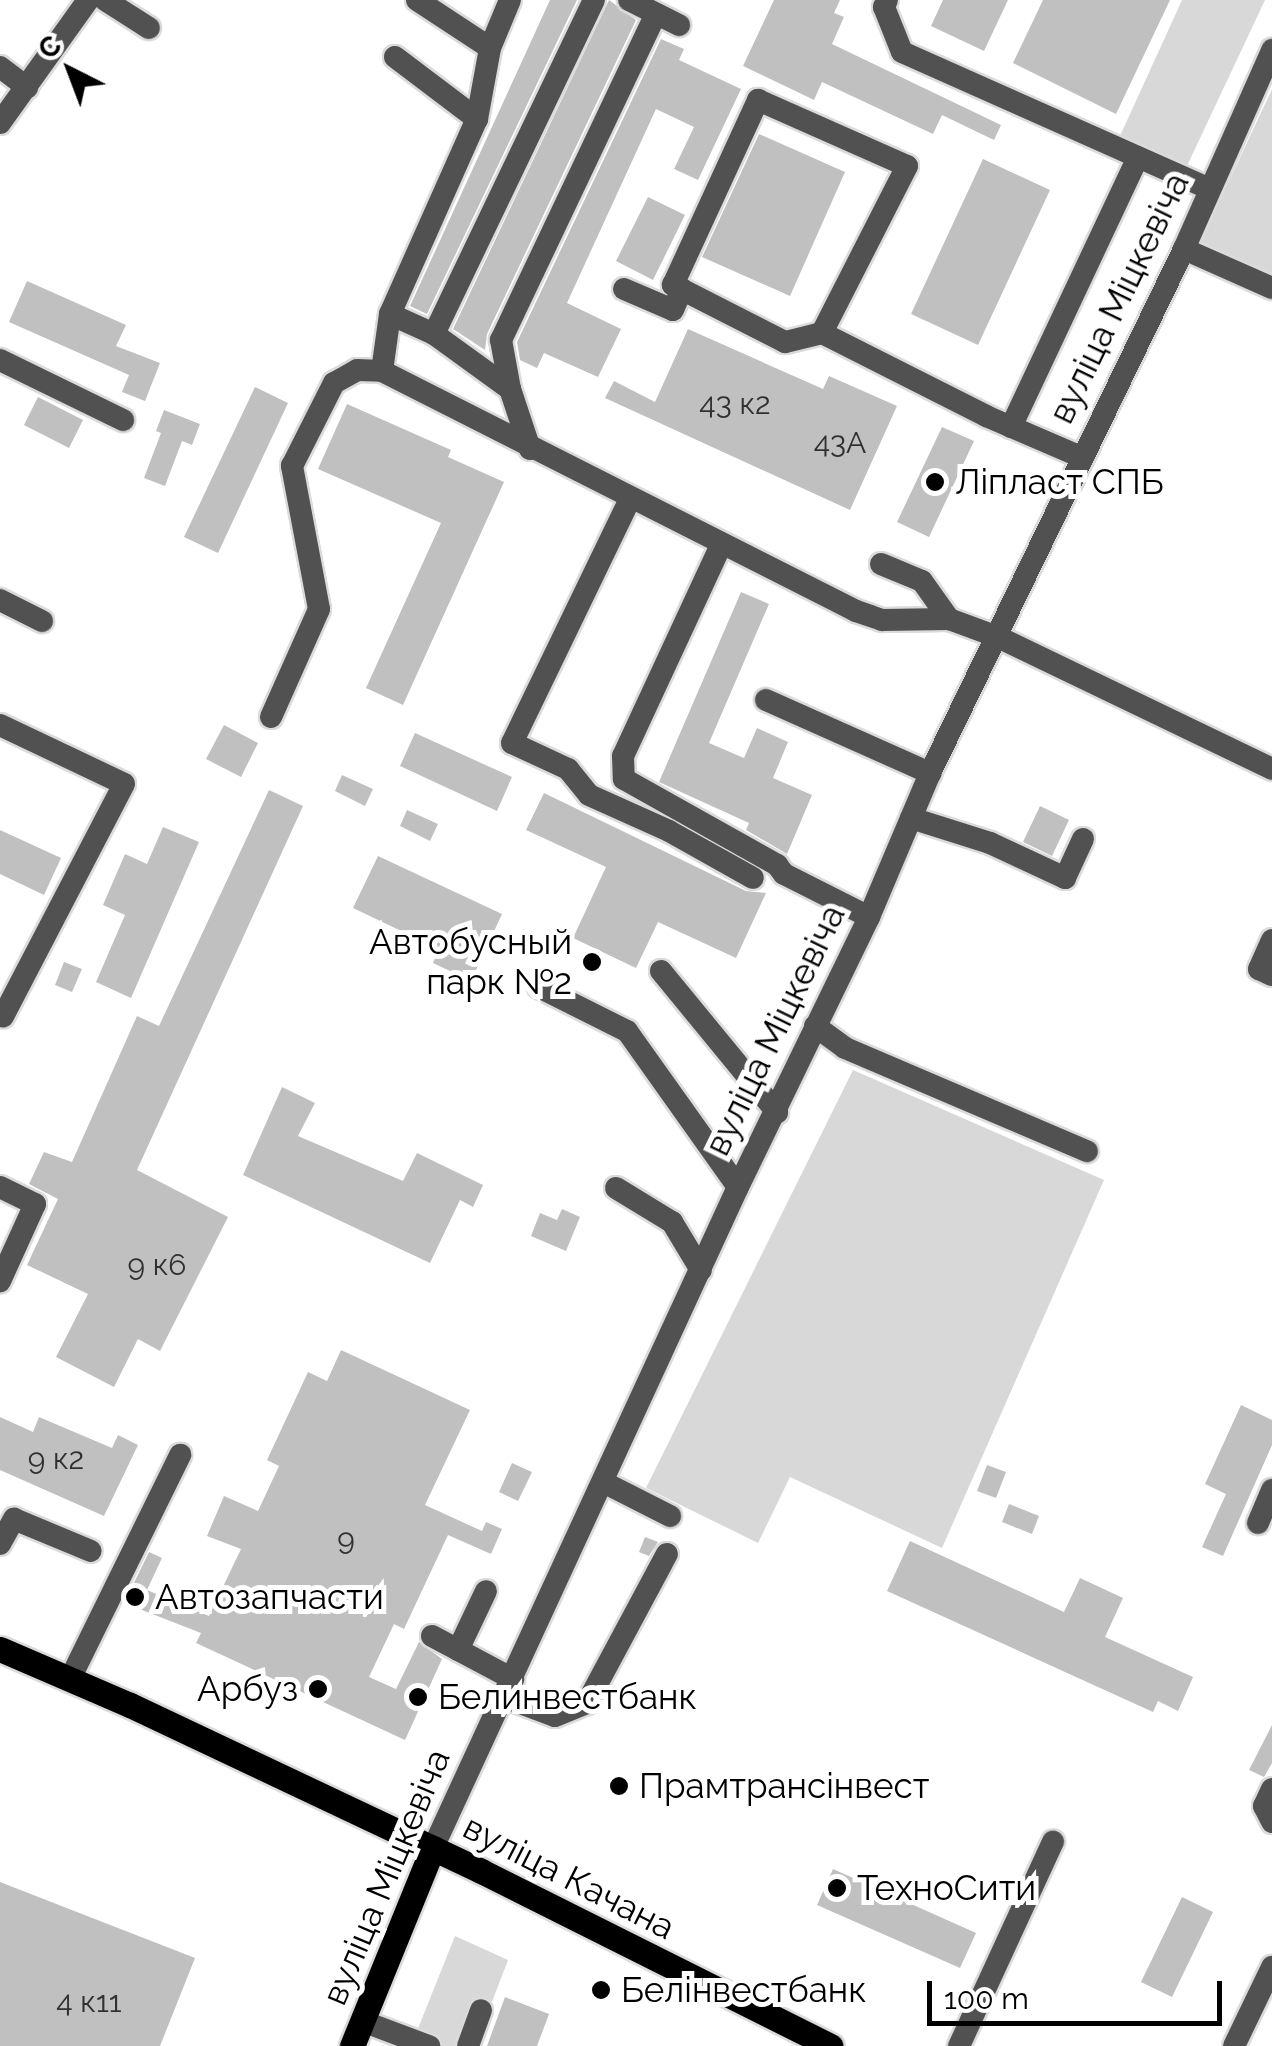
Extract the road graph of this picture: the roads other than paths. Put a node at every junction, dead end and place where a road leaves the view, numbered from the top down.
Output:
1 (88, 0) edge
2 (105, 0) edge
3 (417, 0) edge
4 (510, 0) edge
5 (594, 0) edge
6 (629, 0) edge
7 (887, 0) edge
8 (656, 14) junction
9 (679, 25) dead end
10 (148, 28) dead end
11 (490, 48) junction
12 (1272, 50) edge
13 (395, 57) dead end
14 (0, 67) edge
15 (27, 88) junction
16 (477, 119) junction
17 (0, 123) edge
18 (1138, 157) junction
19 (1210, 189) junction
20 (1184, 250) junction
21 (1272, 288) edge
22 (624, 289) dead end
23 (682, 289) junction
24 (390, 314) junction
25 (822, 333) junction
26 (434, 334) junction
27 (0, 360) edge
28 (382, 371) junction
29 (510, 389) junction
30 (123, 420) dead end
31 (1011, 427) junction
32 (530, 449) junction
33 (1082, 457) junction
34 (630, 499) junction
35 (720, 546) junction
36 (881, 564) dead end
37 (0, 600) edge
38 (949, 619) junction
39 (42, 622) dead end
40 (998, 637) junction
41 (766, 700) dead end
42 (272, 717) dead end
43 (0, 725) edge
44 (1272, 768) edge
45 (930, 773) junction
46 (910, 818) junction
47 (1083, 839) dead end
48 (753, 878) dead end
49 (868, 917) junction
50 (1272, 940) edge
51 (662, 972) dead end
52 (1272, 975) edge
53 (539, 988) dead end
54 (4, 1016) dead end
55 (815, 1026) junction
56 (777, 1112) junction
57 (1087, 1151) dead end
58 (738, 1187) junction
59 (616, 1188) dead end
60 (1, 1191) edge
61 (702, 1270) junction
62 (0, 1281) edge
63 (180, 1455) dead end
64 (605, 1483) junction
65 (1272, 1490) edge
66 (670, 1516) dead end
67 (1258, 1523) dead end
68 (0, 1544) edge
69 (91, 1552) dead end
70 (667, 1554) dead end
71 (486, 1591) dead end
72 (432, 1636) dead end
73 (0, 1649) edge
74 (458, 1650) junction
75 (70, 1679) junction
76 (508, 1688) junction
77 (1272, 1788) edge
78 (1272, 1822) edge
79 (1052, 1842) dead end
80 (433, 1848) junction
81 (1272, 1967) edge
82 (481, 2010) dead end
83 (362, 2021) junction
84 (956, 2032) edge
85 (352, 2046) edge
86 (429, 2046) edge
87 (468, 2046) edge
88 (831, 2046) edge
89 (1234, 2046) edge

1 - 15 street
2 - 10 street
3 - 11 street
4 - 11 street
5 - 26 street
6 - 8 street
7 - 18 street
8 - 9 street
8 - 29 street
11 - 16 street
12 - 19 street, вуліца Міцкевіча
13 - 16 street
14 - 15 street
15 - 17 street
16 - 24 street
18 - 19 street
18 - 31 street
19 - 20 street, вуліца Міцкевіча
20 - 21 street
20 - 33 street, вуліца Міцкевіча
22 - 23 street
23 - 25 street
23 - 25 street
24 - 26 street
24 - 28 street
25 - 31 street
26 - 29 street
27 - 30 street
28 - 32 street
28 - 42 street
29 - 32 street
31 - 33 street
32 - 34 street
33 - 40 street, вуліца Міцкевіча
34 - 35 street
34 - 48 street
35 - 38 street
35 - 49 street
36 - 38 street
37 - 39 street
38 - 40 street
40 - 44 street
40 - 45 street, вуліца Міцкевіча
41 - 45 street
43 - 54 street
45 - 46 street, вуліца Міцкевіча
46 - 47 street
46 - 49 street, вуліца Міцкевіча
49 - 55 street, вуліца Міцкевіча
50 - 52 street
51 - 56 street
53 - 58 street
55 - 56 street, вуліца Міцкевіча
55 - 57 street
56 - 58 street, вуліца Міцкевіча
58 - 61 street, вуліца Міцкевіча
59 - 61 street
60 - 62 street
61 - 64 street, вуліца Міцкевіча
63 - 75 street
64 - 66 street
64 - 76 street, вуліца Міцкевіча
65 - 67 street
68 - 69 street
70 - 76 street
71 - 74 street
72 - 74 street
73 - 75 main road, вуліца Качана
74 - 76 street
75 - 80 main road, вуліца Качана
76 - 80 street, вуліца Міцкевіча
77 - 78 street
79 - 84 street
80 - 83 main road, вуліца Міцкевіча
80 - 88 main road, вуліца Качана
81 - 89 street
82 - 87 street
83 - 85 main road, вуліца Міцкевіча
83 - 86 street

